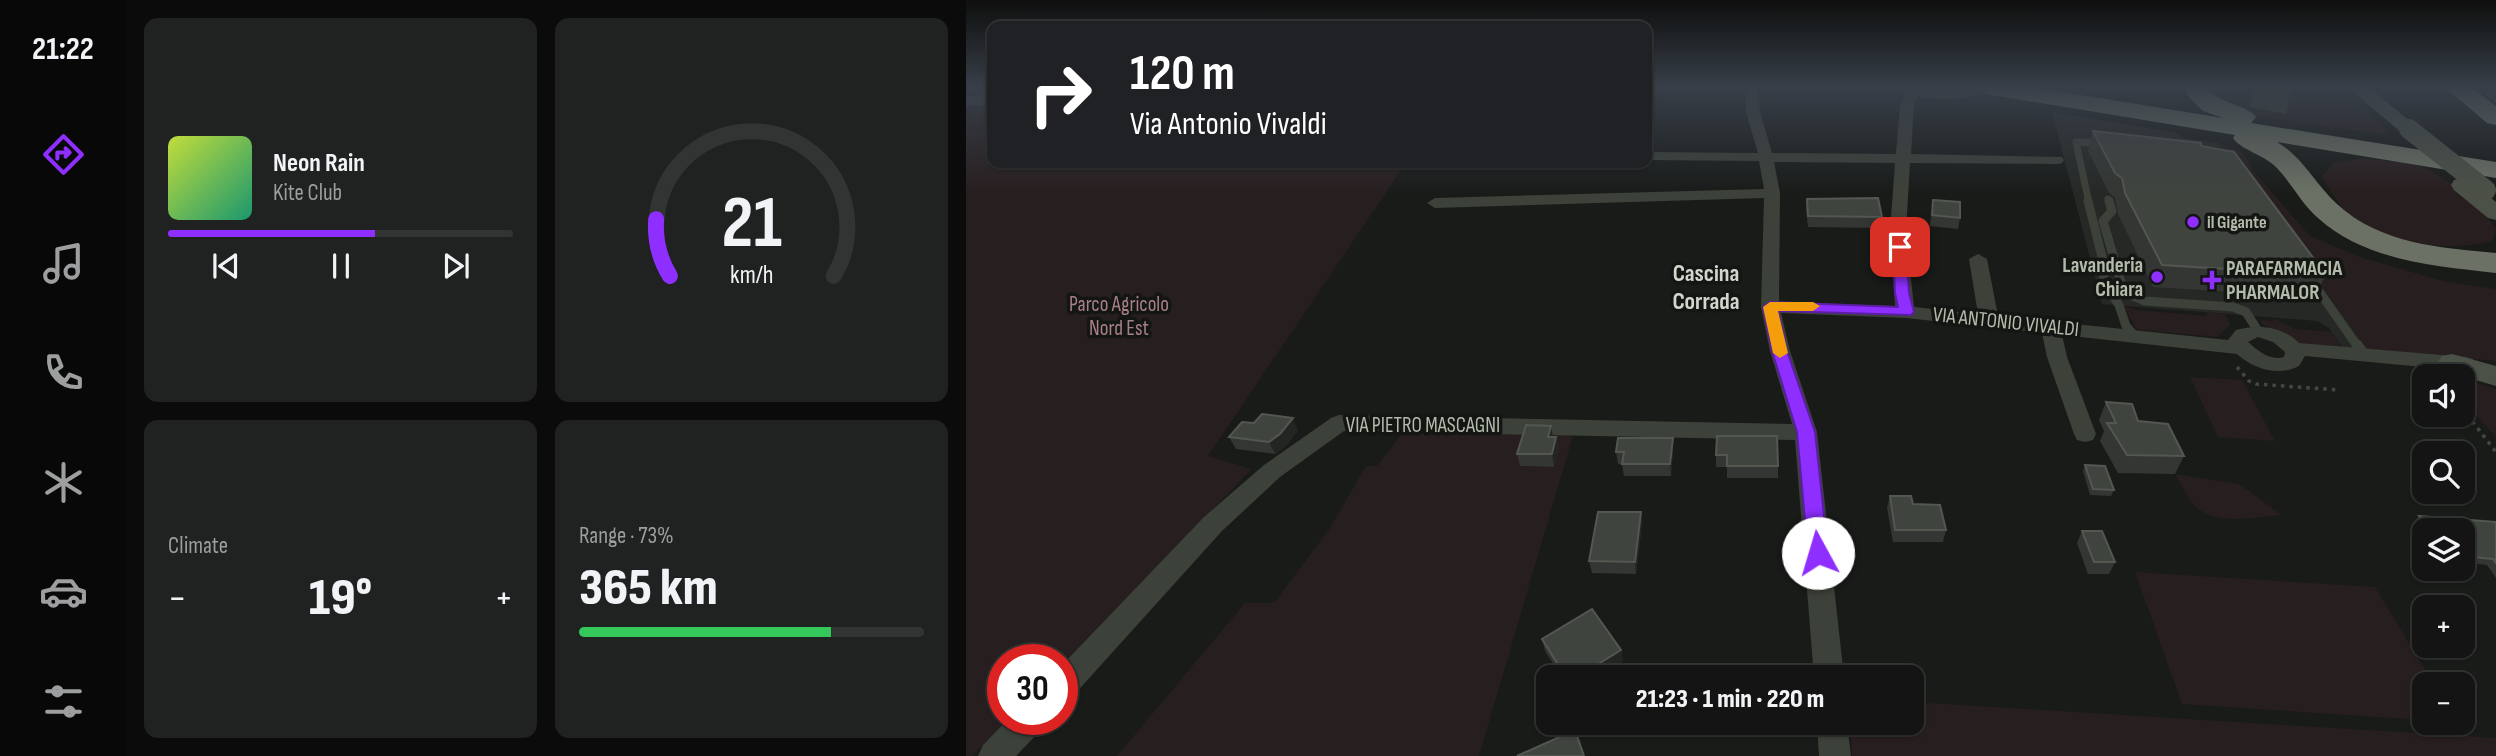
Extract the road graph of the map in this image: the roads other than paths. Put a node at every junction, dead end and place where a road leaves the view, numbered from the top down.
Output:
1 (1756, 123) edge
2 (1906, 123) edge
3 (2180, 123) edge
4 (2256, 123) edge
5 (2256, 123) edge
6 (2290, 123) edge
7 (2381, 123) edge
8 (2386, 123) edge
9 (2342, 137) junction
10 (2397, 138) junction
11 (2118, 145) edge
12 (1652, 156) edge
13 (1766, 157) junction
14 (1903, 160) junction
15 (2057, 160) dead end
16 (2494, 173) edge
17 (2307, 185) junction
18 (1772, 192) junction
19 (2108, 199) dead end
20 (1435, 203) dead end
21 (2496, 213) edge
22 (2496, 252) edge
23 (2435, 256) junction
24 (1978, 259) dead end
25 (2496, 263) edge
26 (2301, 266) edge
27 (1770, 307) junction
28 (1906, 312) junction
29 (1989, 320) junction
30 (2050, 326) junction
31 (2258, 331) junction
32 (2136, 337) junction
33 (2294, 349) junction
34 (2364, 355) junction
35 (2238, 356) junction
36 (2452, 363) junction
37 (2496, 367) edge
38 (2496, 376) edge
39 (1806, 432) junction
40 (2085, 434) dead end
41 (1828, 665) edge
42 (1078, 668) edge
43 (1014, 735) edge
44 (1833, 735) edge
45 (994, 756) edge
46 (1835, 756) edge

1 - 13 street
2 - 14 street
3 - 17 highway
4 - 9 highway
5 - 10 highway
6 - 9 highway
7 - 10 main road
8 - 10 main road
9 - 10 highway
10 - 16 main road, bridge
10 - 16 highway
10 - 17 highway
10 - 21 main road
11 - 32 lane
12 - 13 street
13 - 14 street
13 - 18 street
14 - 15 street
14 - 28 street
17 - 23 highway
18 - 20 street
18 - 27 street
19 - 31 lane
22 - 23 highway
23 - 25 highway
24 - 29 street
26 - 34 lane
27 - 28 street, VIA ANTONIO VIVALDI
27 - 39 street
28 - 29 street, VIA ANTONIO VIVALDI
29 - 30 street, VIA ANTONIO VIVALDI
30 - 32 street, VIA ANTONIO VIVALDI
30 - 40 street
31 - 33 street
31 - 35 street
32 - 35 street, VIA ANTONIO VIVALDI
33 - 34 street
33 - 35 street, VIA ANTONIO VIVALDI
34 - 36 street
36 - 37 street
36 - 38 main road
39 - 41 street
39 - 42 street, VIA PIETRO MASCAGNI
43 - 45 street
44 - 46 street

